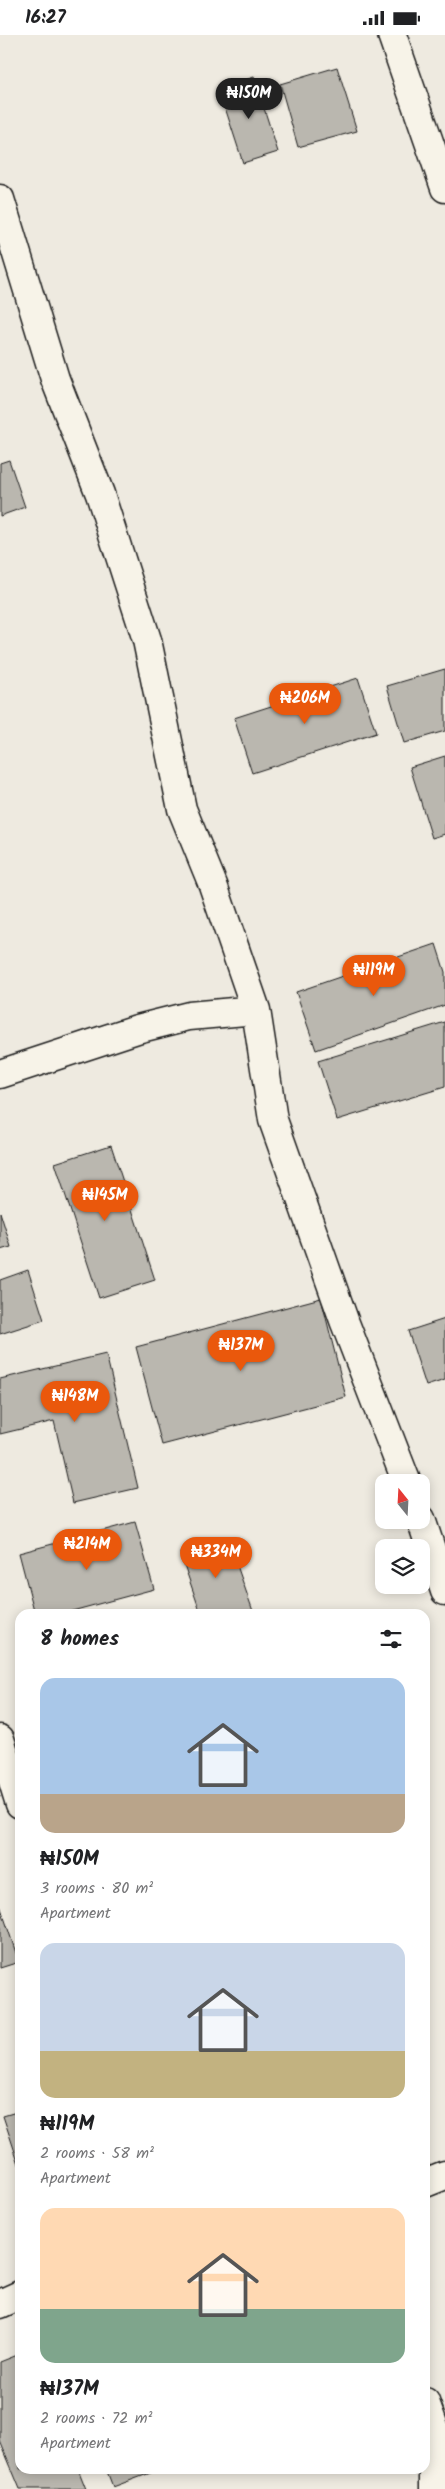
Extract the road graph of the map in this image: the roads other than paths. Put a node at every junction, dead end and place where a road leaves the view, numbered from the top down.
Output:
1 (392, 35) edge
2 (445, 188) edge
3 (0, 199) edge
4 (256, 1010) junction
5 (0, 1074) edge
6 (404, 1474) edge
7 (424, 1529) edge
8 (445, 1591) edge
9 (0, 1739) edge
10 (15, 1788) edge
11 (445, 2175) edge
12 (430, 2181) edge
13 (15, 2297) edge
14 (0, 2303) edge
15 (430, 2416) edge
16 (434, 2489) edge

1 - 2 street
3 - 4 street
4 - 5 street
4 - 6 street
7 - 8 street
9 - 10 street
11 - 12 street
13 - 14 street
15 - 16 street

